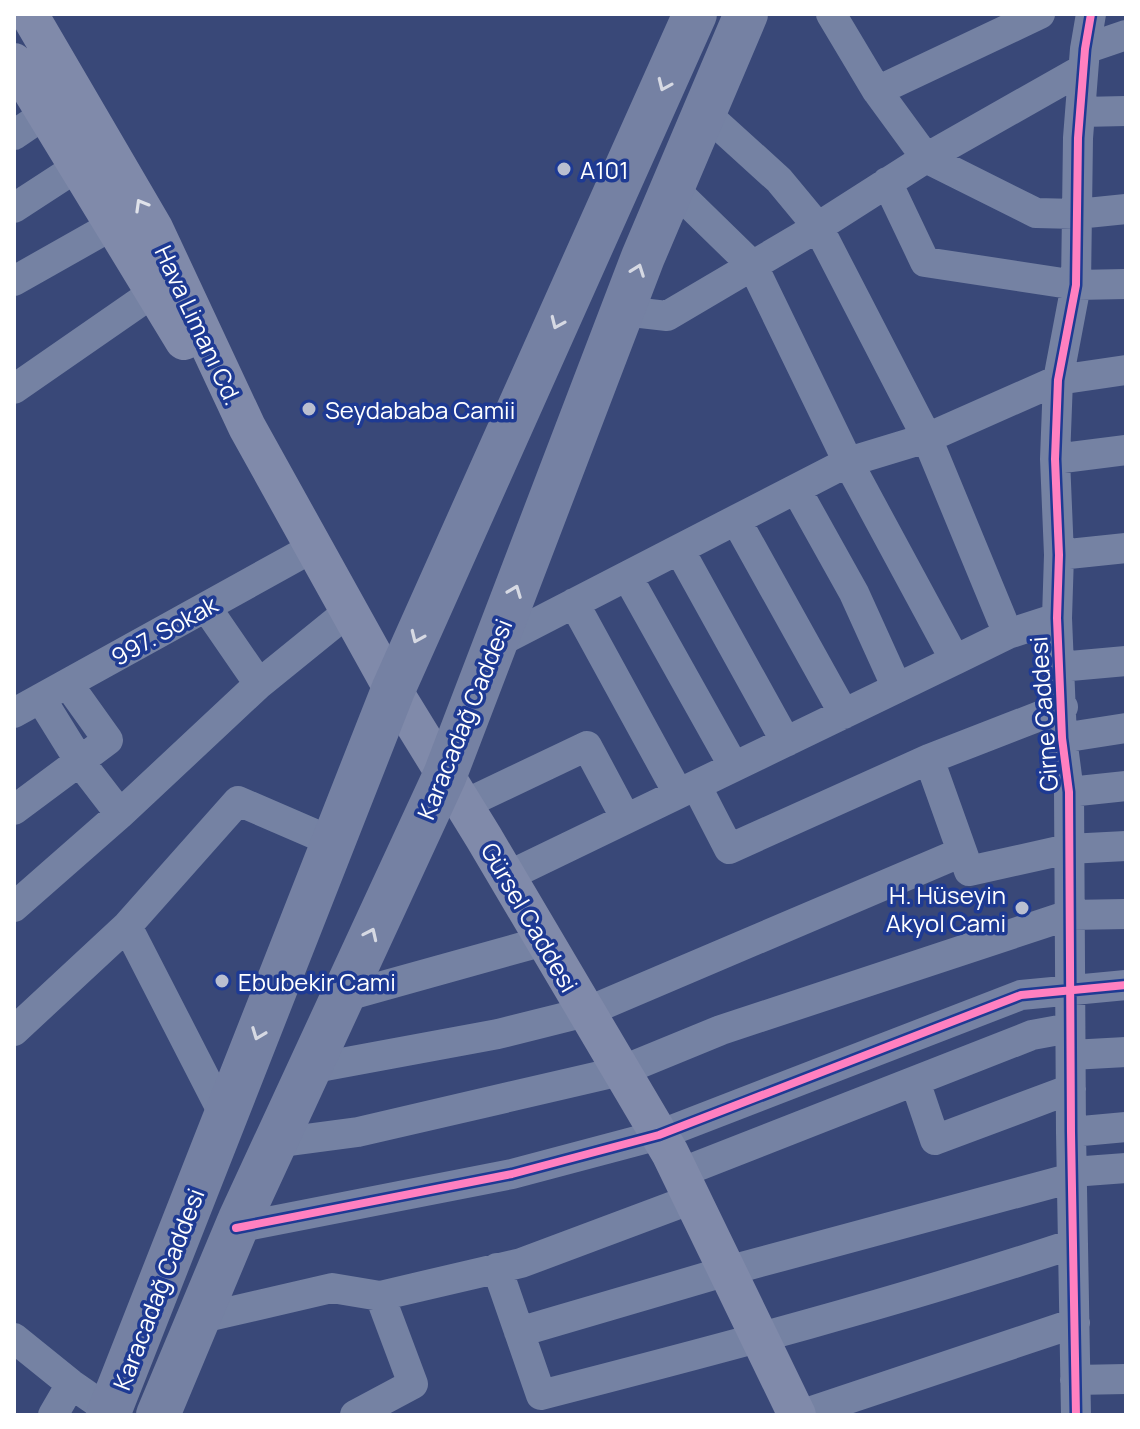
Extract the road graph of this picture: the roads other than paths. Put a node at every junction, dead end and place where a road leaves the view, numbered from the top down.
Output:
1 (695, 14) edge
2 (746, 14) edge
3 (831, 14) edge
4 (1040, 14) edge
5 (1091, 14) edge
6 (38, 18) edge
7 (1126, 35) edge
8 (1084, 59) junction
9 (17, 75) edge
10 (877, 91) junction
11 (1126, 111) edge
12 (704, 112) junction
13 (1081, 112) junction
14 (45, 114) junction
15 (14, 135) edge
16 (926, 158) junction
17 (77, 167) junction
18 (887, 182) junction
19 (673, 188) junction
20 (14, 208) edge
21 (1126, 209) edge
22 (1077, 214) junction
23 (113, 225) junction
24 (818, 227) junction
25 (753, 266) junction
26 (14, 281) edge
27 (1126, 284) edge
28 (1076, 285) junction
29 (154, 292) junction
30 (623, 311) junction
31 (1126, 370) edge
32 (1058, 380) junction
33 (14, 389) edge
34 (247, 427) junction
35 (927, 438) junction
36 (1126, 450) edge
37 (1055, 459) junction
38 (848, 462) junction
39 (796, 489) junction
40 (736, 520) junction
41 (314, 547) junction
42 (1126, 548) edge
43 (679, 549) junction
44 (1059, 555) junction
45 (627, 576) junction
46 (574, 603) junction
47 (206, 607) junction
48 (349, 611) junction
49 (1057, 618) junction
50 (1008, 634) junction
51 (495, 644) junction
52 (955, 660) junction
53 (1126, 661) edge
54 (1059, 667) junction
55 (68, 684) junction
56 (259, 684) junction
57 (897, 688) junction
58 (393, 690) junction
59 (41, 699) junction
60 (1063, 707) junction
61 (14, 713) edge
62 (844, 714) junction
63 (1126, 728) edge
64 (1062, 738) junction
65 (786, 742) junction
66 (929, 759) junction
67 (80, 762) junction
68 (734, 767) junction
69 (1126, 786) edge
70 (687, 789) junction
71 (454, 790) junction
72 (1069, 792) junction
73 (14, 810) edge
74 (120, 814) junction
75 (626, 819) junction
76 (333, 842) junction
77 (1126, 846) edge
78 (1068, 849) junction
79 (962, 852) junction
80 (506, 877) junction
81 (14, 907) edge
82 (1126, 914) edge
83 (1069, 915) junction
84 (127, 926) junction
85 (544, 941) junction
86 (1126, 985) edge
87 (1070, 989) junction
88 (343, 997) junction
89 (586, 1012) junction
90 (14, 1031) edge
91 (1070, 1042) junction
92 (1126, 1052) edge
93 (309, 1069) junction
94 (621, 1071) junction
95 (915, 1081) junction
96 (1071, 1089) junction
97 (225, 1117) junction
98 (1126, 1127) edge
99 (1071, 1132) junction
100 (659, 1135) junction
101 (275, 1143) junction
102 (1126, 1168) edge
103 (1072, 1175) junction
104 (686, 1186) junction
105 (236, 1228) junction
106 (1073, 1244) junction
107 (497, 1268) junction
108 (727, 1271) junction
109 (380, 1296) junction
110 (198, 1319) junction
111 (1075, 1323) junction
112 (519, 1332) junction
113 (14, 1338) edge
114 (760, 1339) junction
115 (1126, 1379) edge
116 (1075, 1380) junction
117 (71, 1384) junction
118 (109, 1413) edge
119 (53, 1415) edge
120 (158, 1415) edge
121 (355, 1415) edge
122 (798, 1415) edge
123 (1076, 1415) edge

1 -> 58 highway, Karacadağ Caddesi
2 - 12 highway, Karacadağ Caddesi
3 - 10 street
4 - 10 street
5 - 8 street, Girne Caddesi
34 -> 6 main road, Hava Limanı Cd.
7 - 8 street
8 - 13 street, Girne Caddesi
8 - 16 street
9 - 14 main road, Hava Limanı Cd.
10 - 16 street
11 - 13 street
12 - 19 highway, Karacadağ Caddesi
12 - 24 street
13 - 22 street, Girne Caddesi
14 - 15 street
14 - 17 main road, Hava Limanı Cd.
16 - 18 street
16 - 22 street
17 - 20 street
17 - 23 main road, Hava Limanı Cd.
18 - 24 street
18 - 28 street
19 - 25 street
30 -> 19 highway, Karacadağ Caddesi
21 - 22 street
22 - 28 street, Girne Caddesi
23 - 26 street
23 - 29 main road, Hava Limanı Cd.
24 - 25 street
24 - 35 street
25 - 30 street
25 - 38 street
27 - 28 street
28 - 32 street, Girne Caddesi
29 - 33 street
29 - 34 main road, Hava Limanı Cd.
51 -> 30 highway, Karacadağ Caddesi
31 - 32 street
32 - 35 street
32 - 37 street, Girne Caddesi
34 - 41 main road, Gürsel Caddesi
35 - 38 street
35 - 50 street
36 - 37 street
37 - 44 street, Girne Caddesi
38 - 39 street
38 - 52 street
39 - 40 street
39 - 57 street
40 - 43 street
40 - 62 street
41 - 47 street, 997. Sokak
41 - 48 main road, Gürsel Caddesi
42 - 44 street
43 - 45 street
43 - 65 street
44 - 49 street, Girne Caddesi
45 - 46 street
45 - 68 street
46 - 51 street
46 - 70 street
47 - 55 street, 997. Sokak
47 - 56 street
48 - 56 street
48 - 58 main road, Gürsel Caddesi
49 - 50 street
49 - 54 street, Girne Caddesi
50 - 52 street
51 - 71 highway, Karacadağ Caddesi
52 - 57 street
53 - 54 street
54 - 60 street, Girne Caddesi
55 - 59 street, 997. Sokak
55 - 67 street
56 - 74 street
57 - 62 street
58 - 71 main road, Gürsel Caddesi
58 - 76 highway, Karacadağ Caddesi
59 - 61 street, 997. Sokak
59 - 67 street
60 - 64 street, Girne Caddesi
60 - 66 street
62 - 65 street
63 - 64 street
64 - 72 street, Girne Caddesi
65 - 68 street
66 - 70 street
66 - 79 street
67 - 73 street
67 - 74 street
68 - 70 street
69 - 72 street
70 - 75 street
71 - 75 street
71 - 80 main road, Gürsel Caddesi
88 -> 71 highway, Karacadağ Caddesi
72 - 78 street, Girne Caddesi
74 - 81 street
75 - 80 street
76 - 84 street
76 -> 97 highway, Karacadağ Caddesi
77 - 78 street
78 - 79 street
78 - 83 street, Girne Caddesi
79 - 89 street
80 - 85 main road, Gürsel Caddesi
82 - 83 street
83 - 87 street, Girne Caddesi
83 - 94 street
84 - 90 street
84 - 97 street
85 - 88 street
85 - 89 main road, Gürsel Caddesi
86 - 87 street
87 - 91 street, Girne Caddesi
87 - 100 street
88 - 93 highway, Karacadağ Caddesi
89 - 93 street
89 - 94 main road, Gürsel Caddesi
91 - 92 street
91 - 95 street
91 - 96 street, Girne Caddesi
93 - 101 highway, Karacadağ Caddesi
94 - 100 main road, Gürsel Caddesi
94 - 101 street
95 - 96 street
95 - 104 street
96 - 99 street, Girne Caddesi
97 - 118 highway, Karacadağ Caddesi
98 - 99 street
99 - 103 street, Girne Caddesi
100 - 104 main road, Gürsel Caddesi
100 - 105 street
101 - 105 highway, Karacadağ Caddesi
102 - 103 street
103 - 106 street, Girne Caddesi
103 - 108 street
104 - 107 street
104 - 108 main road, Gürsel Caddesi
105 - 110 highway, Karacadağ Caddesi
106 - 111 street, Girne Caddesi
106 - 114 street
107 - 109 street
107 - 112 street
108 - 112 street
108 - 114 main road, Gürsel Caddesi
109 - 110 street
109 - 121 street
110 - 120 highway, Karacadağ Caddesi
111 - 116 street, Girne Caddesi
111 - 122 street
112 - 114 street
113 - 117 street
114 - 122 main road, Gürsel Caddesi
115 - 116 street
116 - 123 street, Girne Caddesi
117 - 118 street
117 - 119 street

